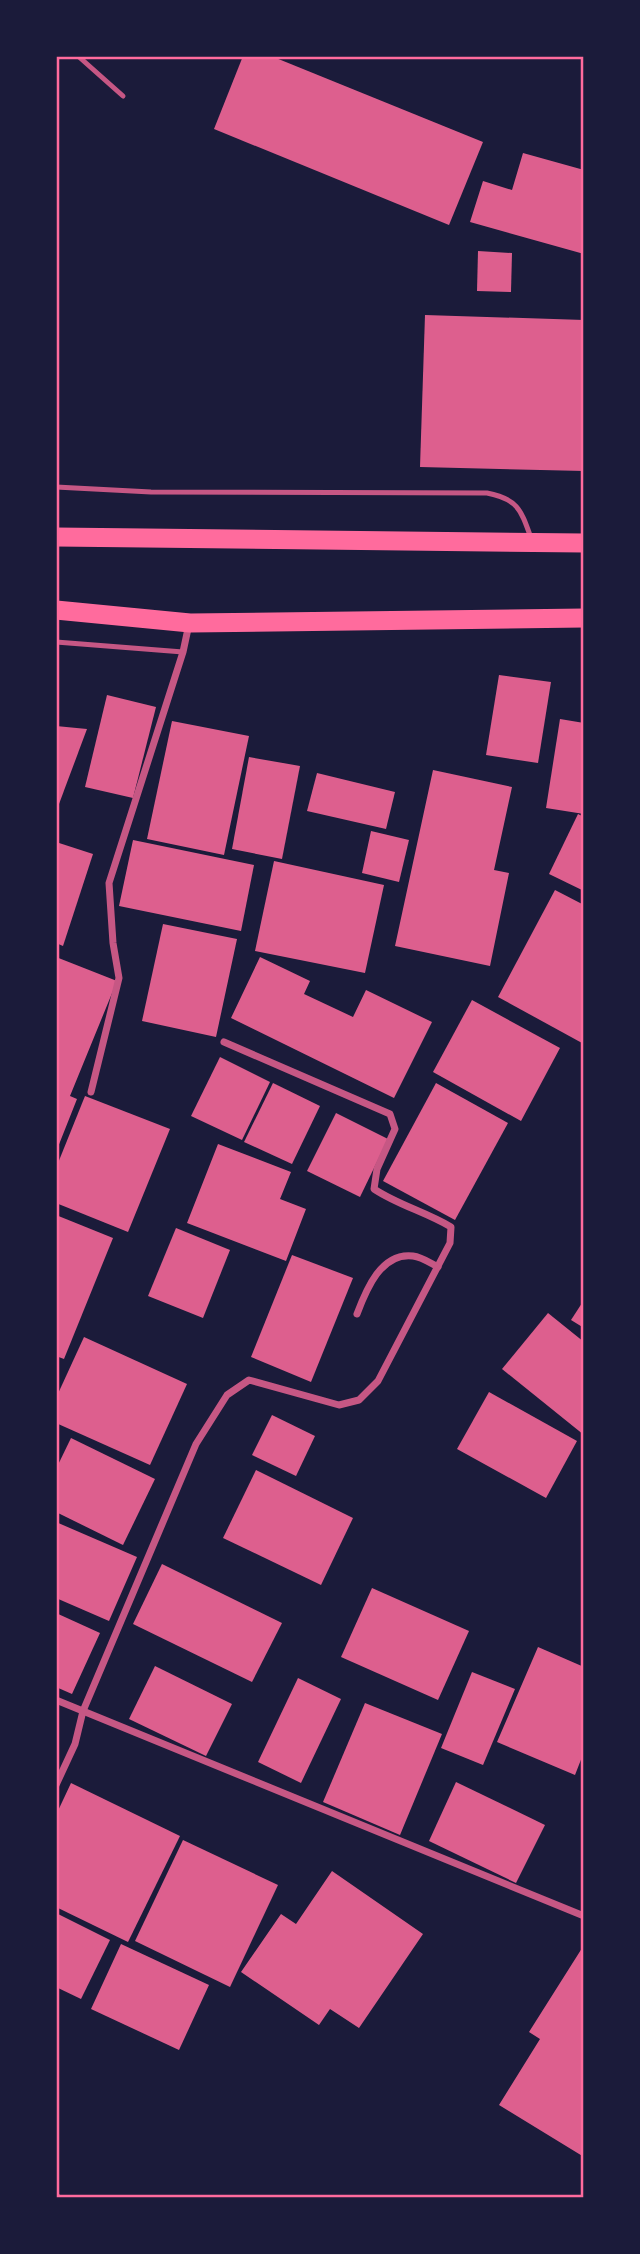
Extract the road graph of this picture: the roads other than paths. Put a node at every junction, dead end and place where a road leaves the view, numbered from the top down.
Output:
1 (78, 56) edge
2 (123, 96) dead end
3 (56, 487) edge
4 (56, 537) edge
5 (584, 543) edge
6 (533, 544) junction
7 (56, 610) edge
8 (584, 618) edge
9 (190, 623) junction
10 (56, 642) edge
11 (183, 652) junction
12 (224, 1042) dead end
13 (91, 1092) dead end
14 (438, 1267) junction
15 (357, 1314) dead end
16 (56, 1700) edge
17 (83, 1711) junction
18 (56, 1785) edge
19 (584, 1916) edge

1 - 2 lane
3 - 6 lane
4 - 6 highway
5 - 6 highway
7 - 9 highway
8 - 9 highway
9 - 11 street
10 - 11 lane
11 - 13 street
12 - 14 street
14 - 15 street
14 - 17 street
16 - 17 street
17 - 18 street
17 - 19 street

